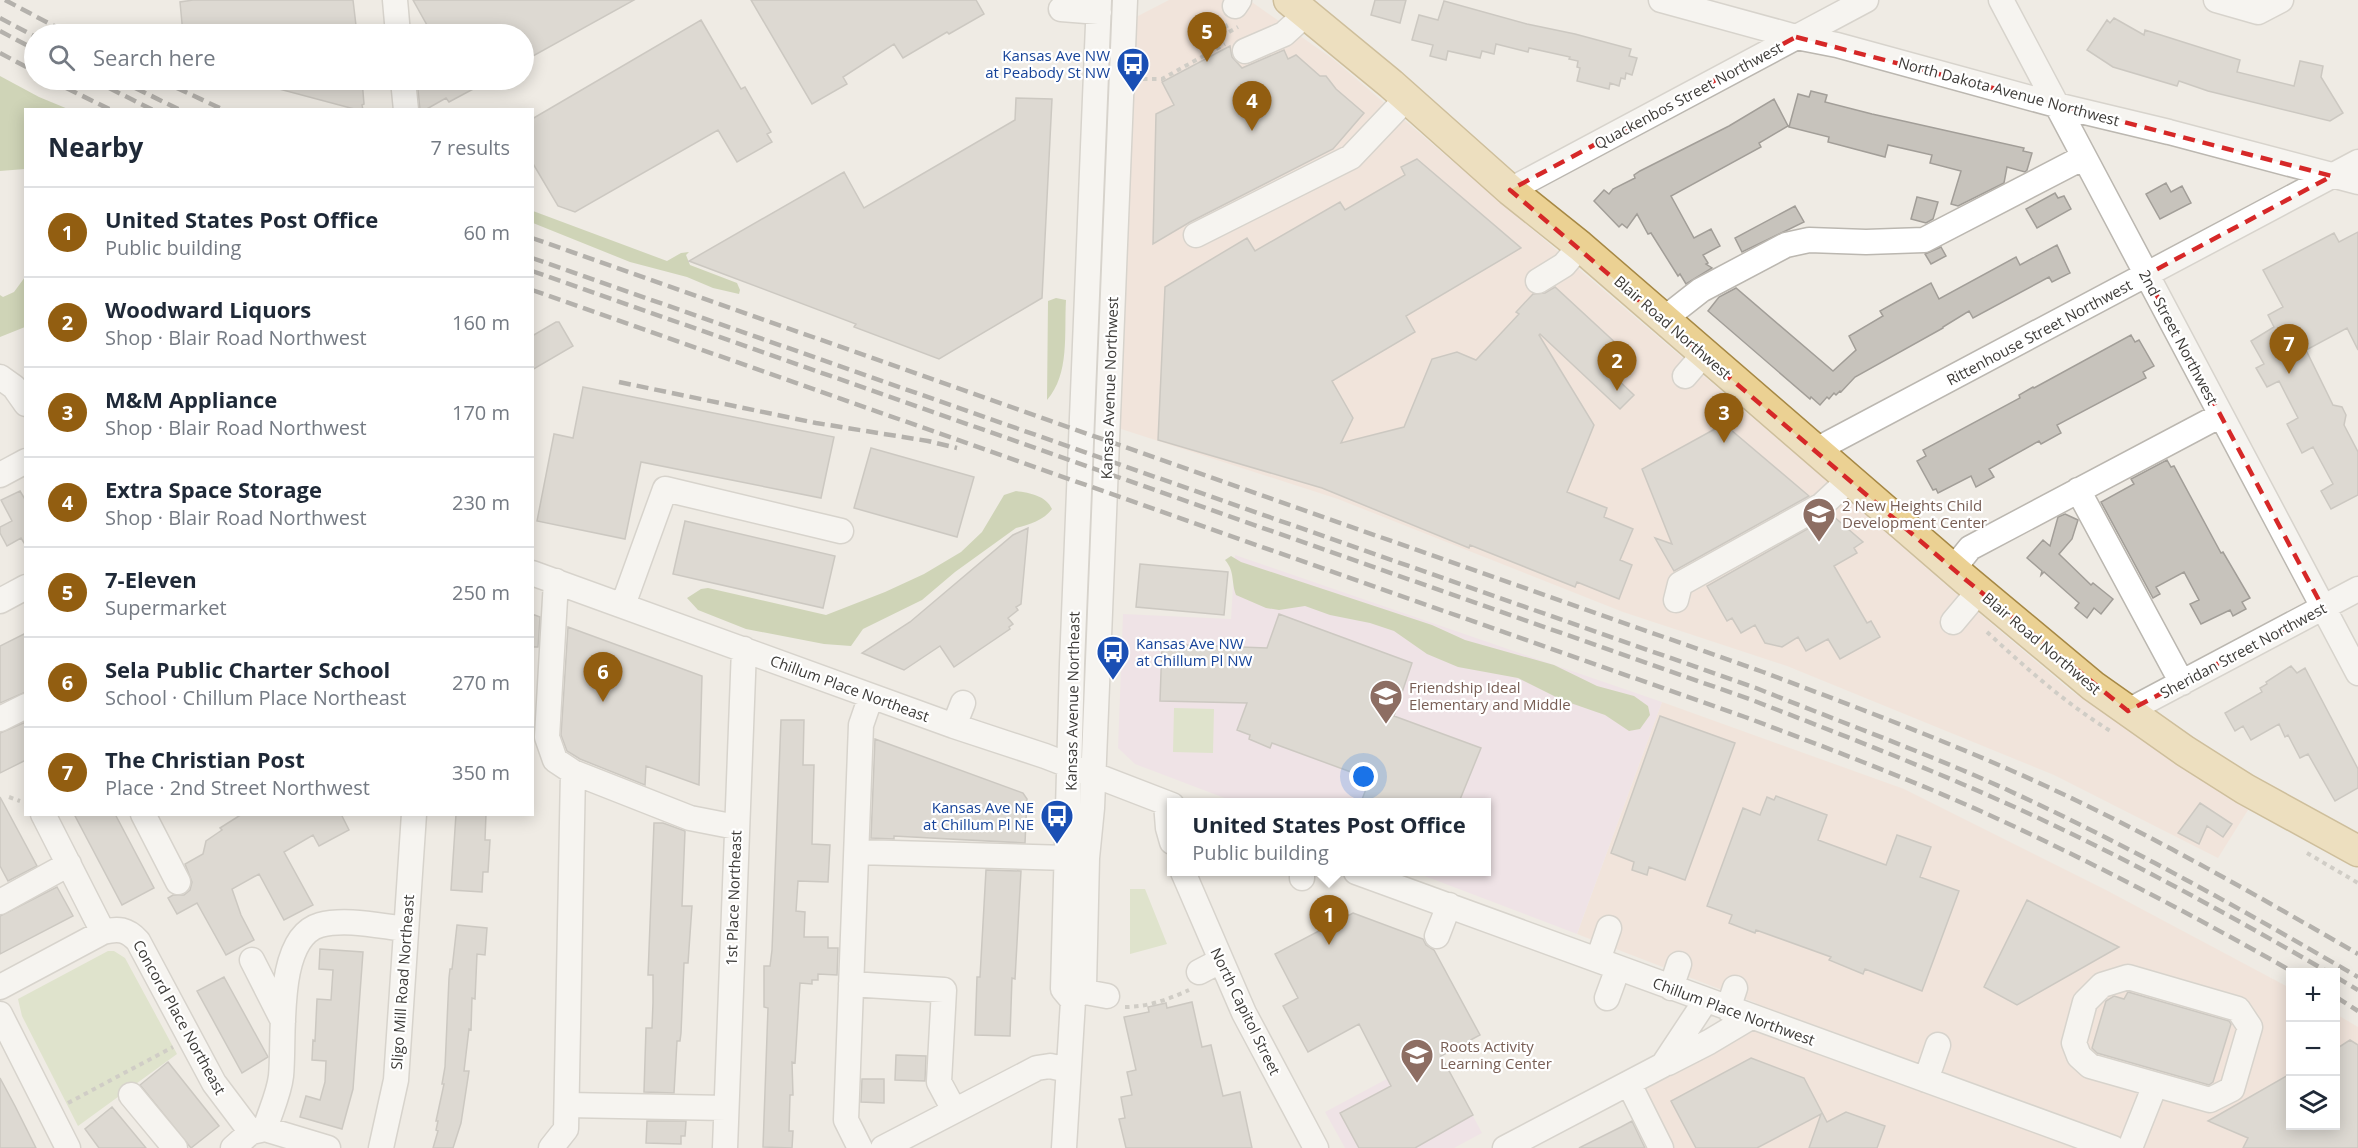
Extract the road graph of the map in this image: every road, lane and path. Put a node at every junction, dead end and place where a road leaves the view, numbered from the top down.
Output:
1 (395, 0) edge
2 (1661, 0) edge
3 (1866, 0) edge
4 (2001, 0) edge
5 (2216, 0) edge
6 (2281, 0) edge
7 (1108, 4) edge
8 (1297, 7) edge
9 (1061, 9) dead end
10 (397, 24) edge
11 (1796, 37) junction
12 (1236, 47) joint
13 (1135, 78) dead end
14 (404, 90) edge
15 (1407, 98) junction
16 (2056, 105) junction
17 (406, 108) edge
18 (2084, 157) junction
19 (2358, 162) edge
20 (2332, 176) junction
21 (2358, 182) edge
22 (1510, 190) junction
23 (1196, 235) dead end
24 (1580, 246) junction
25 (2146, 275) junction
26 (1538, 280) dead end
27 (1664, 319) junction
28 (0, 377) edge
29 (24, 401) edge
30 (2221, 415) junction
31 (1816, 450) junction
32 (24, 462) edge
33 (1079, 470) joint
34 (0, 475) edge
35 (1850, 479) junction
36 (2078, 490) junction
37 (841, 531) dead end
38 (1953, 568) junction
39 (534, 574) edge
40 (556, 581) junction
41 (24, 588) edge
42 (2358, 589) edge
43 (1979, 591) junction
44 (1676, 600) dead end
45 (0, 601) edge
46 (623, 605) junction
47 (2323, 608) junction
48 (1953, 622) dead end
49 (744, 649) junction
50 (2358, 673) edge
51 (2182, 683) junction
52 (871, 696) junction
53 (963, 703) dead end
54 (24, 707) edge
55 (2128, 711) junction
56 (0, 719) edge
57 (954, 726) junction
58 (1069, 765) junction
59 (573, 772) junction
60 (1093, 776) junction
61 (9, 797) dead end
62 (20, 801) dead end
63 (1167, 803) edge
64 (44, 816) edge
65 (144, 816) edge
66 (414, 816) edge
67 (736, 827) junction
68 (2358, 851) edge
69 (856, 852) junction
70 (1067, 858) junction
71 (69, 864) junction
72 (1184, 876) edge
73 (1367, 876) edge
74 (178, 882) dead end
75 (0, 902) edge
76 (1449, 905) junction
77 (1609, 928) dead end
78 (406, 929) junction
79 (103, 932) junction
80 (1437, 936) dead end
81 (252, 960) dead end
82 (1608, 964) junction
83 (1679, 964) dead end
84 (1205, 974) junction
85 (851, 984) junction
86 (0, 987) edge
87 (1671, 988) junction
88 (1077, 996) junction
89 (1607, 998) dead end
90 (1723, 999) junction
91 (1110, 1001) joint
92 (0, 1014) edge
93 (1751, 1017) junction
94 (283, 1021) junction
95 (1938, 1045) dead end
96 (1663, 1065) junction
97 (1068, 1070) junction
98 (1926, 1080) junction
99 (1629, 1084) junction
100 (2155, 1085) junction
101 (131, 1095) dead end
102 (567, 1105) junction
103 (726, 1108) junction
104 (954, 1110) junction
105 (258, 1131) junction
106 (896, 1145) edge
107 (68, 1148) edge
108 (175, 1148) edge
109 (232, 1148) edge
110 (327, 1148) edge
111 (381, 1148) edge
112 (551, 1148) edge
113 (724, 1148) edge
114 (860, 1148) edge
115 (1064, 1148) edge
116 (1316, 1148) edge
117 (1505, 1148) edge
118 (1661, 1148) edge
119 (2113, 1148) edge
120 (2130, 1148) edge

1 - 10 street
2 - 11 street, North Dakota Avenue Northwest
3 - 11 street, Quackenbos Street Northwest
4 - 16 street, 2nd Street Northwest
5 - 6 street
7 - 9 street
7 - 33 street, Kansas Avenue Northwest
7 - 60 street, Kansas Avenue Northwest
8 - 12 street
8 - 15 main road, Blair Road Northwest
11 - 16 street, North Dakota Avenue Northwest
11 - 22 street, Quackenbos Street Northwest
12 - 13 path
14 - 17 street
15 - 22 main road, Blair Road Northwest
15 - 23 street
16 - 18 street, 2nd Street Northwest
16 - 20 street, North Dakota Avenue Northwest
18 - 25 street, 2nd Street Northwest
18 - 27 street
19 - 20 street, Rittenhouse Street Northwest
20 - 21 street, North Dakota Avenue Northwest
20 - 25 street, Rittenhouse Street Northwest
22 - 24 main road, Blair Road Northwest
24 - 26 street
24 - 27 main road, Blair Road Northwest
25 - 30 street, 2nd Street Northwest
25 - 31 street, Rittenhouse Street Northwest
27 - 31 main road, Blair Road Northwest
28 - 29 street
30 - 36 street
30 - 47 street, 2nd Street Northwest
31 - 35 main road, Blair Road Northwest
32 - 34 street
33 - 58 street, Kansas Avenue Northeast
35 - 38 main road, Blair Road Northwest
35 - 44 street
36 - 38 street
36 - 51 street
37 - 46 street
38 - 43 main road, Blair Road Northwest
39 - 40 street, Chillum Place Northeast
40 - 46 street, Chillum Place Northeast
40 - 59 street
41 - 45 street
42 - 47 street, Sheridan Street Northwest
43 - 48 street
43 - 55 main road, Blair Road Northwest
46 - 49 street, Chillum Place Northeast
47 - 50 street, 2nd Street Northwest
47 - 51 street, Sheridan Street Northwest
49 - 52 street, Chillum Place Northeast
49 - 67 street, 1st Place Northeast
51 - 55 street, Sheridan Street Northwest
52 - 57 street, Chillum Place Northeast
52 - 69 street
53 - 57 street
54 - 56 street
55 - 68 main road, Blair Road Northwest
57 - 58 street, Chillum Place Northeast
58 - 60 street, Chillum Place Northeast
58 - 70 street, Kansas Avenue Northeast
59 - 67 street
59 - 102 street
60 - 63 street, Chillum Place Northeast
60 - 88 street, Kansas Avenue Northeast
61 - 62 path
64 - 71 street
65 - 74 street
66 - 78 street, Sligo Mill Road Northeast
67 - 103 street, 1st Place Northeast
69 - 70 street
69 - 85 street
70 - 88 street, Kansas Avenue Northeast
71 - 75 street
71 - 79 street
72 - 84 street, North Capitol Street
73 - 76 street, Chillum Place Northwest
76 - 80 street
76 - 82 street, Chillum Place Northwest
77 - 82 street
78 - 94 street
78 - 111 street, Sligo Mill Road Northeast
79 - 86 street
79 - 105 street, Concord Place Northeast
81 - 94 street
82 - 87 street, Chillum Place Northwest
82 - 89 street
83 - 87 street
84 - 91 path
84 - 116 street, North Capitol Street
85 - 104 street
85 - 114 street
87 - 90 street, Chillum Place Northwest
88 - 91 street
88 - 97 street, Kansas Avenue Northeast
90 - 93 street, Chillum Place Northwest
90 - 96 street
92 - 107 street
93 - 96 street
93 - 98 street, Chillum Place Northwest
94 - 105 street
95 - 98 street
96 - 99 street
97 - 104 street
97 - 115 street, Kansas Avenue Northeast
98 - 119 street, Chillum Place Northwest
99 - 117 street
99 - 118 street
100 - 100 street
100 - 120 street
101 - 108 street
102 - 103 street
102 - 112 street
103 - 113 street, 1st Place Northeast
104 - 106 street
105 - 109 street
105 - 110 street

